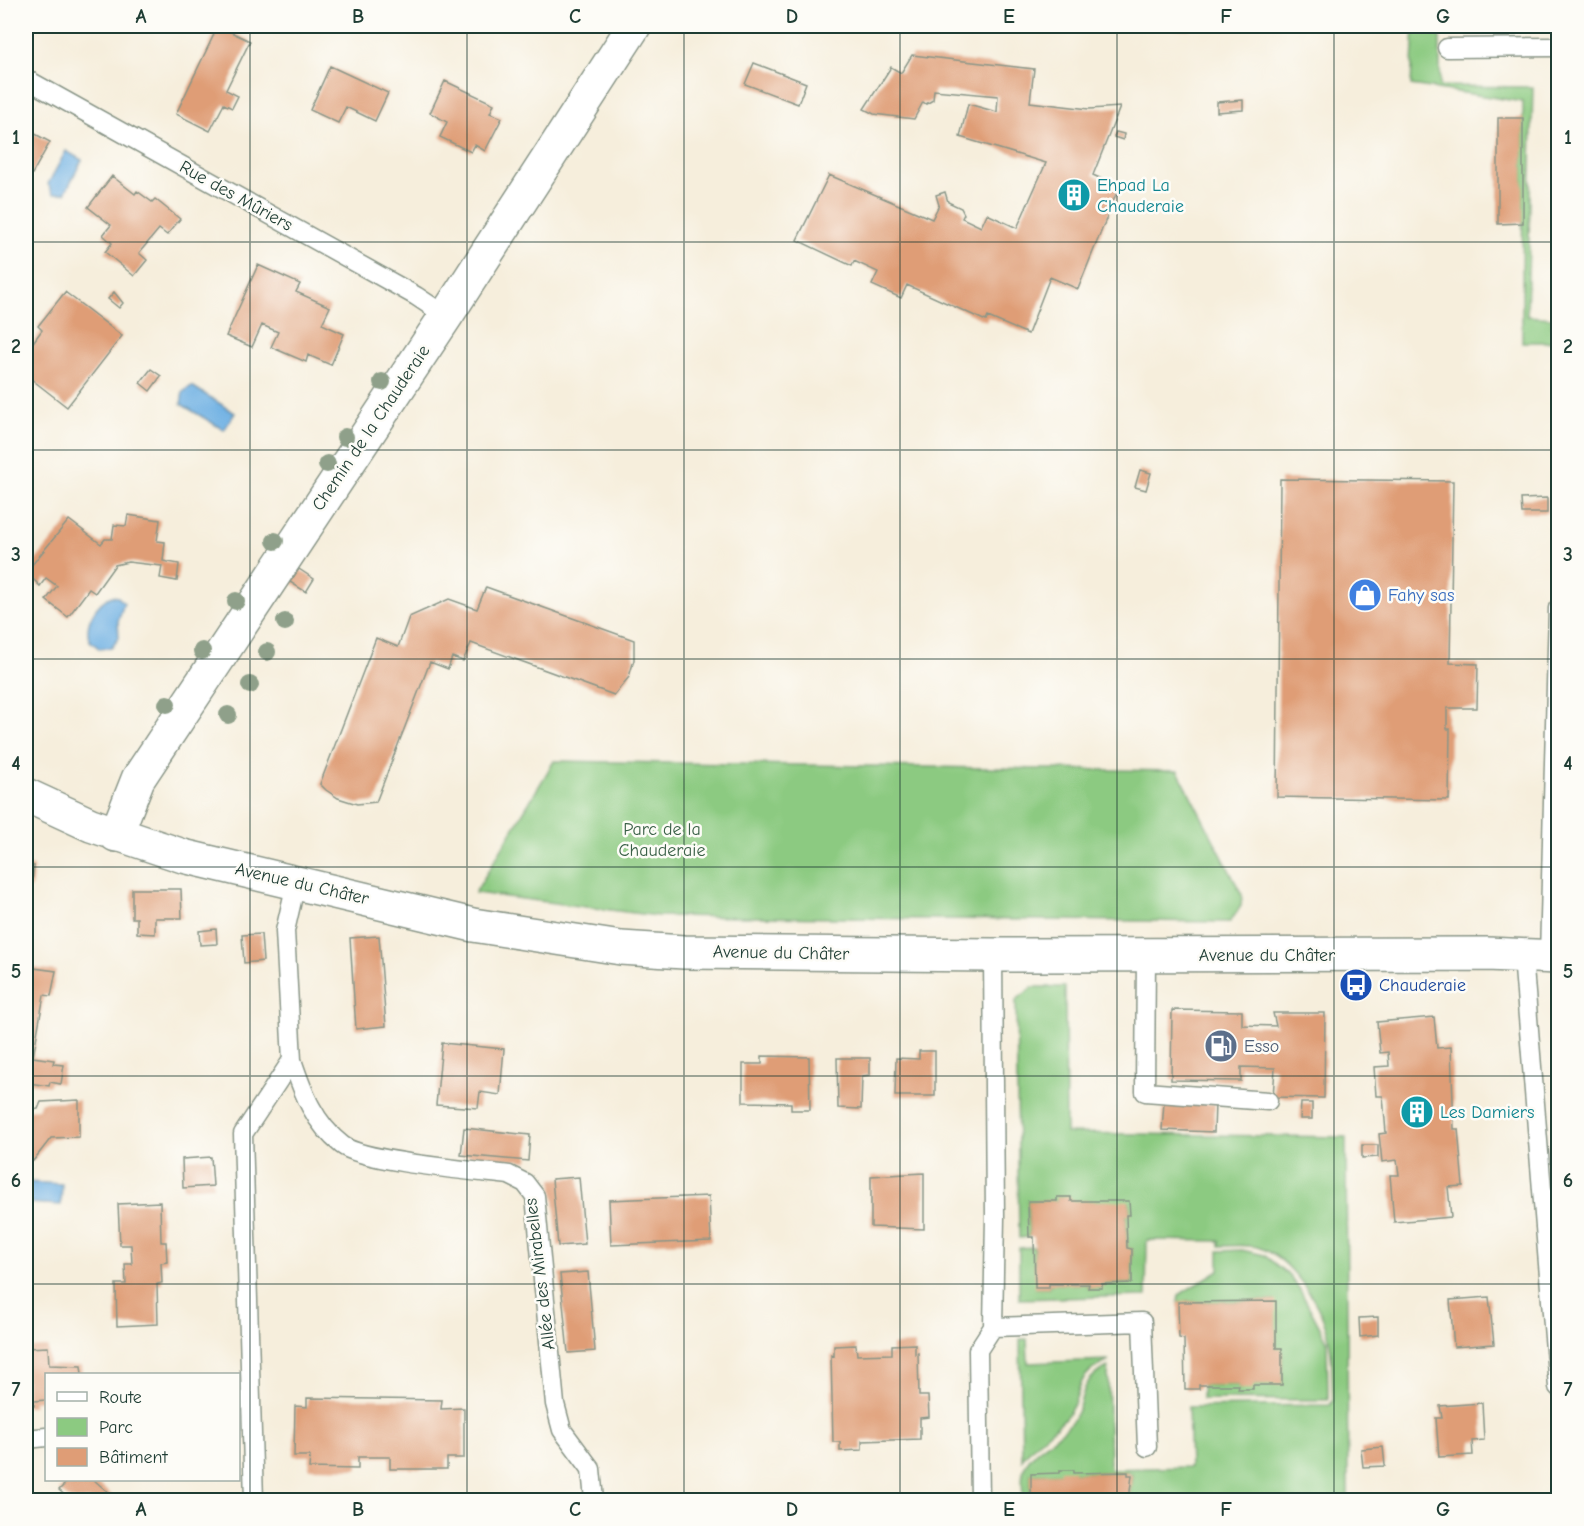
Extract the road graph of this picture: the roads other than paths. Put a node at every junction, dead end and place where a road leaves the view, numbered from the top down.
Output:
1 (634, 26) edge
2 (1558, 47) edge
3 (1447, 48) dead end
4 (26, 79) edge
5 (446, 316) junction
6 (1558, 608) edge
7 (1557, 775) edge
8 (26, 795) edge
9 (116, 835) junction
10 (296, 883) junction
11 (993, 955) junction
12 (1146, 955) junction
13 (1543, 957) edge
14 (292, 1060) junction
15 (1268, 1101) dead end
16 (993, 1327) junction
17 (1558, 1387) edge
18 (244, 1415) edge
19 (45, 1437) edge
20 (26, 1443) edge
21 (1147, 1447) dead end
22 (254, 1500) edge
23 (594, 1500) edge
24 (981, 1500) edge

1 - 5 main road, Chemin de la Chauderaie
2 - 3 lane
4 - 5 lane, Rue des Mûriers
5 - 9 main road, Chemin de la Chauderaie
6 - 7 lane
7 - 13 lane
8 - 9 main road, Avenue du Châter
9 - 10 main road, Avenue du Châter
10 - 11 main road, Avenue du Châter
10 - 14 lane, Allée des Mirabelles
11 - 12 main road, Avenue du Châter
11 - 16 lane
12 - 13 main road, Avenue du Châter
12 - 15 lane
13 - 17 lane
14 - 18 lane
14 - 23 lane, Allée des Mirabelles
16 - 21 lane
16 - 24 lane
18 - 22 lane
19 - 20 lane

